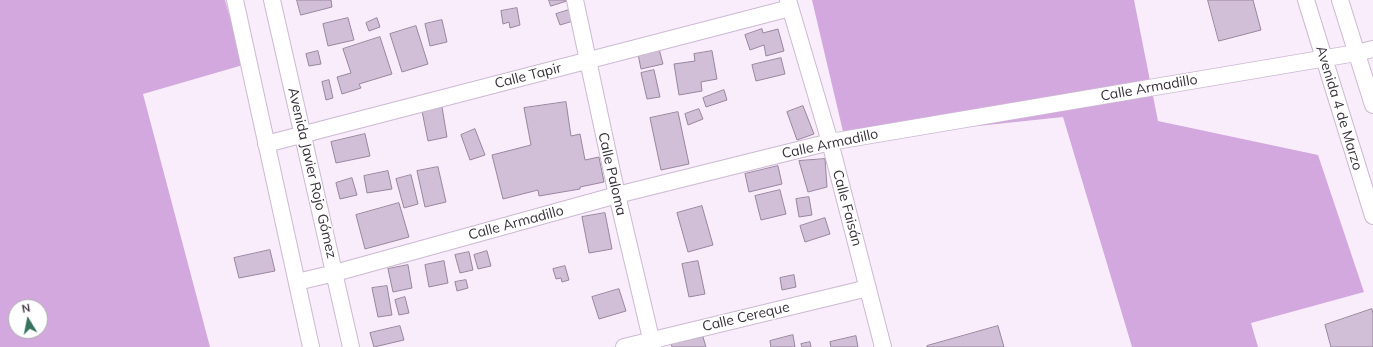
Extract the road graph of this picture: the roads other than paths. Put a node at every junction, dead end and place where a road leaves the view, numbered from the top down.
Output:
1 (272, 0) edge
2 (575, 0) edge
3 (1306, 0) edge
4 (1340, 0) edge
5 (240, 1) edge
6 (789, 4) edge
7 (1373, 49) edge
8 (1356, 53) junction
9 (1323, 58) junction
10 (588, 60) junction
11 (1373, 105) edge
12 (302, 134) junction
13 (830, 142) junction
14 (266, 144) junction
15 (617, 195) junction
16 (1373, 216) edge
17 (335, 273) junction
18 (296, 282) junction
19 (868, 288) junction
20 (652, 343) edge
21 (311, 347) edge
22 (351, 347) edge
23 (624, 347) edge
24 (883, 347) edge

1 - 12 street, Avenida Javier Rojo Gómez
2 - 10 street, Calle Paloma
3 - 9 street, Avenida 4 de Marzo
4 - 8 street
5 - 14 street
6 - 10 street, Calle Tapir
6 - 13 street, Calle Faisán
7 - 8 street, Calle Armadillo
8 - 9 street, Calle Armadillo
8 - 11 street
9 - 13 street, Calle Armadillo
9 - 16 street, Avenida 4 de Marzo
10 - 12 street, Calle Tapir
10 - 15 street, Calle Paloma
12 - 14 street, Calle Tapir
12 - 17 street, Avenida Javier Rojo Gómez
13 - 15 street, Calle Armadillo
13 - 19 street, Calle Faisán
14 - 18 street
15 - 17 street, Calle Armadillo
15 - 20 street, Calle Paloma
17 - 18 street, Calle Armadillo
17 - 22 street, Avenida Javier Rojo Gómez
18 - 21 street
19 - 20 street, Calle Cereque
19 - 24 street, Calle Faisán
20 - 23 street, Calle Cereque

